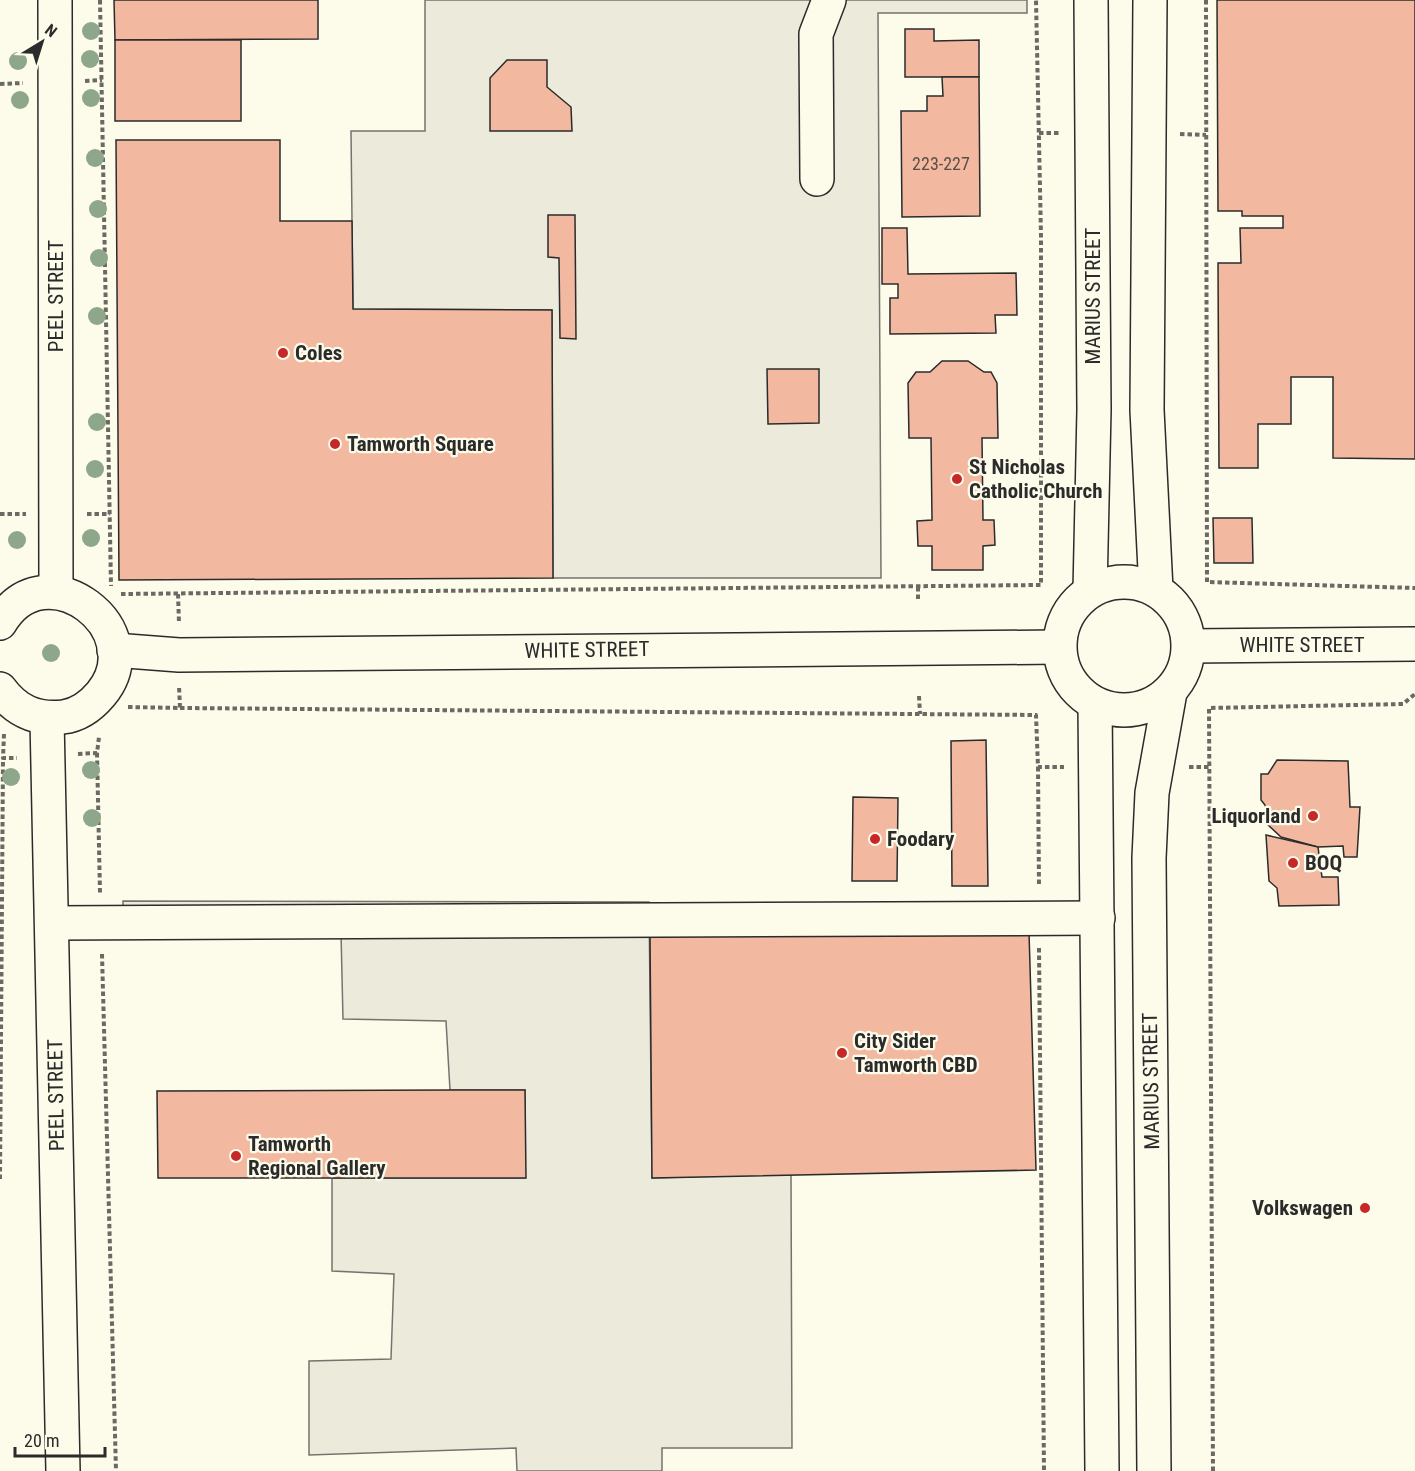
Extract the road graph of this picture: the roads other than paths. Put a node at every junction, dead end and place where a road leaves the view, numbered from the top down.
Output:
1 (55, 0) edge
2 (829, 0) edge
3 (1091, 0) edge
4 (1150, 0) edge
5 (817, 179) dead end
6 (1156, 590) junction
7 (56, 591) junction
8 (1090, 591) junction
9 (0, 623) edge
10 (1415, 644) edge
11 (1189, 646) junction
12 (1059, 647) junction
13 (114, 650) junction
14 (0, 689) edge
15 (1170, 692) junction
16 (1095, 704) junction
17 (48, 719) junction
18 (1098, 918) junction
19 (53, 923) junction
20 (63, 1471) edge
21 (1102, 1471) edge
22 (1155, 1471) edge

1 - 7 main road, PEEL STREET
2 - 5 main road
3 - 8 main road, MARIUS STREET
4 - 6 main road
6 - 8 main road
6 - 11 main road
7 - 9 main road
7 - 13 main road
8 - 12 main road
10 - 11 main road, WHITE STREET
11 - 15 main road
12 - 13 main road, WHITE STREET
12 - 16 main road
13 - 17 main road
14 - 17 main road
15 - 16 main road
15 - 22 main road, MARIUS STREET
16 - 18 main road
17 - 19 main road, PEEL STREET
18 - 19 main road
18 - 21 main road
19 - 20 main road, PEEL STREET

